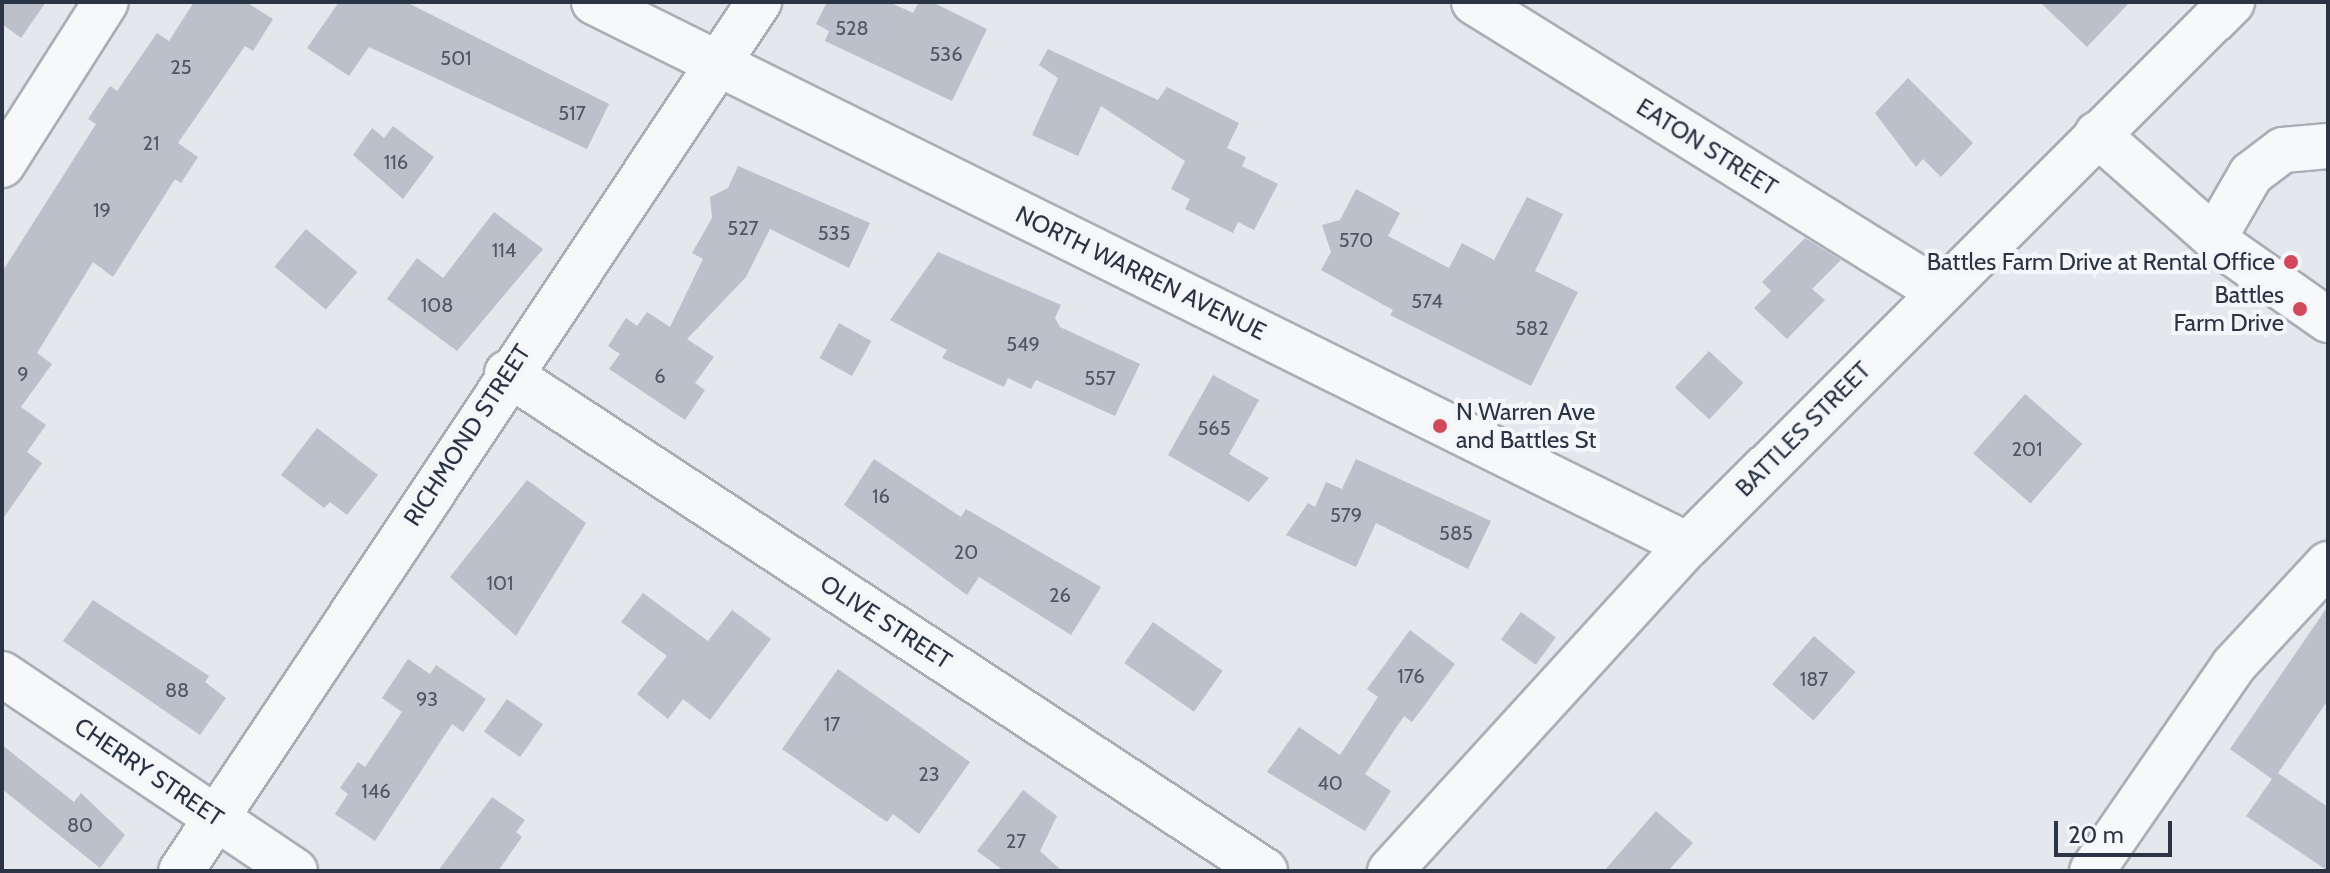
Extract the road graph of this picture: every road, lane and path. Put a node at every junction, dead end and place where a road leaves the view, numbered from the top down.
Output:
1 (106, 2) edge
2 (594, 2) edge
3 (759, 2) edge
4 (2232, 2) edge
5 (1491, 6) edge
6 (718, 62) junction
7 (2097, 134) junction
8 (2328, 146) edge
9 (2, 165) edge
10 (2214, 238) junction
11 (1940, 292) junction
12 (2328, 320) edge
13 (507, 373) junction
14 (1688, 545) junction
15 (2328, 564) edge
16 (2, 674) edge
17 (217, 818) junction
18 (181, 871) edge
19 (295, 871) edge
20 (1265, 871) edge
21 (1390, 871) edge
22 (2092, 871) edge

1 - 9 street
2 - 6 street, NORTH WARREN AVENUE
3 - 6 street, RICHMOND STREET
4 - 7 street, BATTLES STREET
5 - 11 street, EATON STREET
6 - 13 street, RICHMOND STREET
6 - 14 street, NORTH WARREN AVENUE
7 - 10 street
7 - 11 street, BATTLES STREET
8 - 10 street
10 - 12 street
11 - 14 street, BATTLES STREET
13 - 17 street, RICHMOND STREET
13 - 20 street, OLIVE STREET
14 - 21 street, BATTLES STREET
15 - 22 street
16 - 17 street, CHERRY STREET
17 - 18 street, RICHMOND STREET
17 - 19 street, CHERRY STREET

